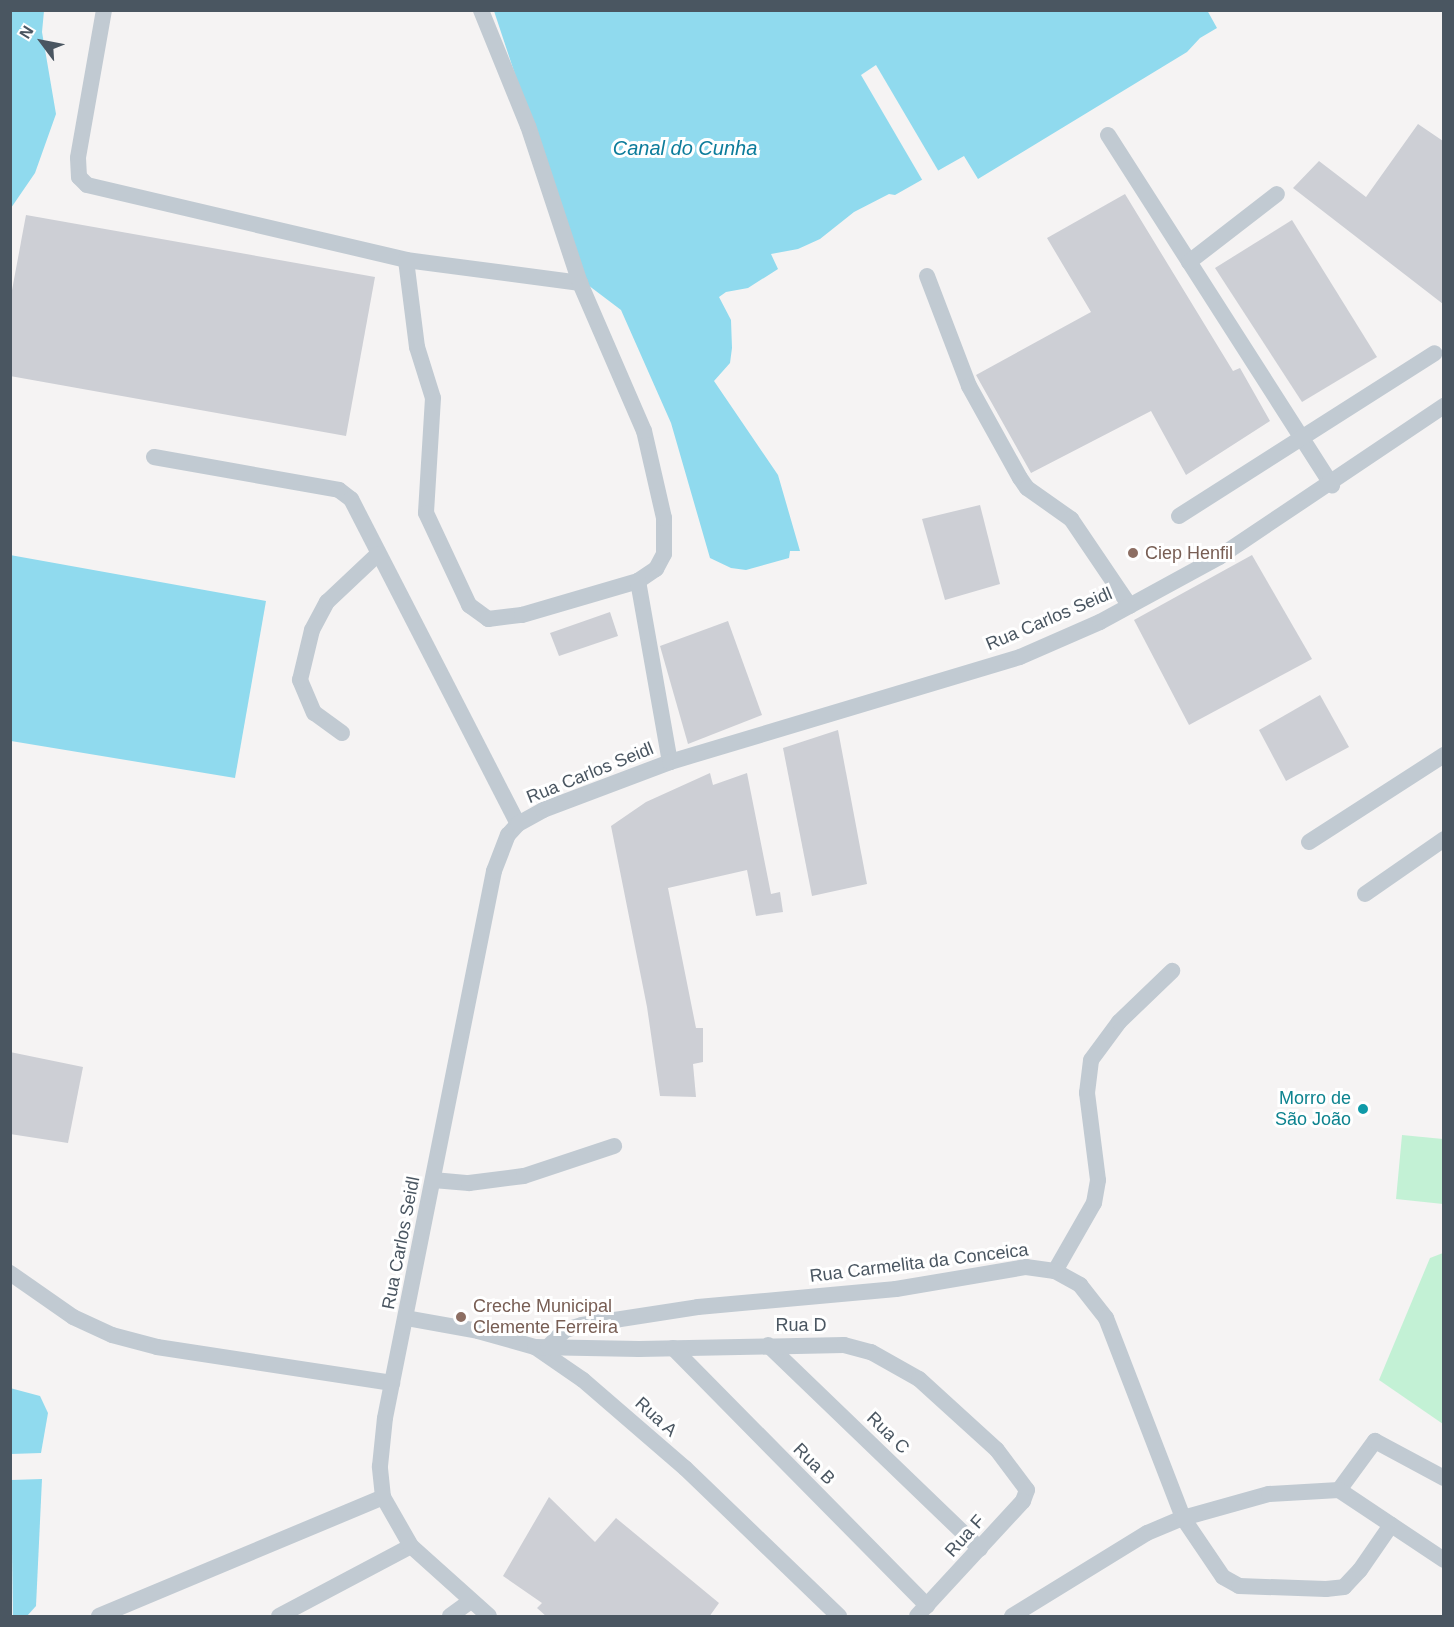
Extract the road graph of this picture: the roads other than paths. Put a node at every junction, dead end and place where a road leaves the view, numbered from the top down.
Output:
1 (104, 10) edge
2 (481, 10) edge
3 (1108, 135) dead end
4 (1277, 194) dead end
5 (406, 260) junction
6 (1189, 262) junction
7 (927, 276) dead end
8 (580, 283) junction
9 (1435, 353) dead end
10 (1443, 406) edge
11 (1303, 440) junction
12 (154, 457) dead end
13 (1332, 485) junction
14 (1179, 516) dead end
15 (378, 554) junction
16 (638, 581) junction
17 (1130, 606) junction
18 (342, 733) dead end
19 (1443, 755) edge
20 (670, 762) junction
21 (518, 824) junction
22 (1443, 839) edge
23 (1309, 842) dead end
24 (1365, 894) dead end
25 (1172, 971) dead end
26 (614, 1146) dead end
27 (433, 1180) junction
28 (1055, 1271) junction
29 (10, 1273) edge
30 (406, 1318) junction
31 (768, 1345) junction
32 (541, 1347) junction
33 (673, 1348) junction
34 (392, 1383) junction
35 (1019, 1476) joint
36 (1443, 1478) edge
37 (1339, 1490) junction
38 (383, 1497) junction
39 (1183, 1518) junction
40 (1391, 1525) junction
41 (411, 1546) junction
42 (980, 1549) junction
43 (1443, 1560) edge
44 (471, 1601) junction
45 (922, 1611) edge
46 (99, 1617) edge
47 (279, 1617) edge
48 (450, 1617) edge
49 (489, 1617) edge
50 (839, 1617) edge
51 (1012, 1617) edge

1 - 5 street
2 - 8 street
3 - 6 street
4 - 6 street
5 - 8 street
5 - 16 street
6 - 11 street
7 - 17 street
8 - 16 street
9 - 11 street
10 - 13 street, Rua Carlos Seidl
11 - 13 street
11 - 14 street
12 - 15 street
13 - 17 street, Rua Carlos Seidl
15 - 18 street
15 - 21 street
16 - 20 street
17 - 20 street, Rua Carlos Seidl
19 - 23 street
20 - 21 street, Rua Carlos Seidl
21 - 27 street, Rua Carlos Seidl
22 - 24 street
25 - 28 street
26 - 27 street
27 - 30 street, Rua Carlos Seidl
28 - 32 street, Rua Carmelita da Conceica
28 - 39 street, Rua Carmelita da Conceica
29 - 34 street
30 - 32 street, Rua A
30 - 34 street, Rua Carlos Seidl
31 - 33 street, Rua D
31 - 35 street, Rua D
31 - 42 street, Rua C
32 - 33 street, Rua D
32 - 50 street, Rua A
33 - 45 street, Rua B
34 - 38 street, Rua Carlos Seidl
35 - 42 street, Rua F
36 - 37 street
37 - 39 street
37 - 40 street
38 - 41 street, Rua Carlos Seidl
38 - 46 street
39 - 40 street, Rua Carmelita da Conceica
39 - 51 street
40 - 43 street
41 - 44 street, Rua Carlos Seidl
41 - 47 street
42 - 45 street, Rua F
44 - 48 street
44 - 49 street, Rua Carlos Seidl

